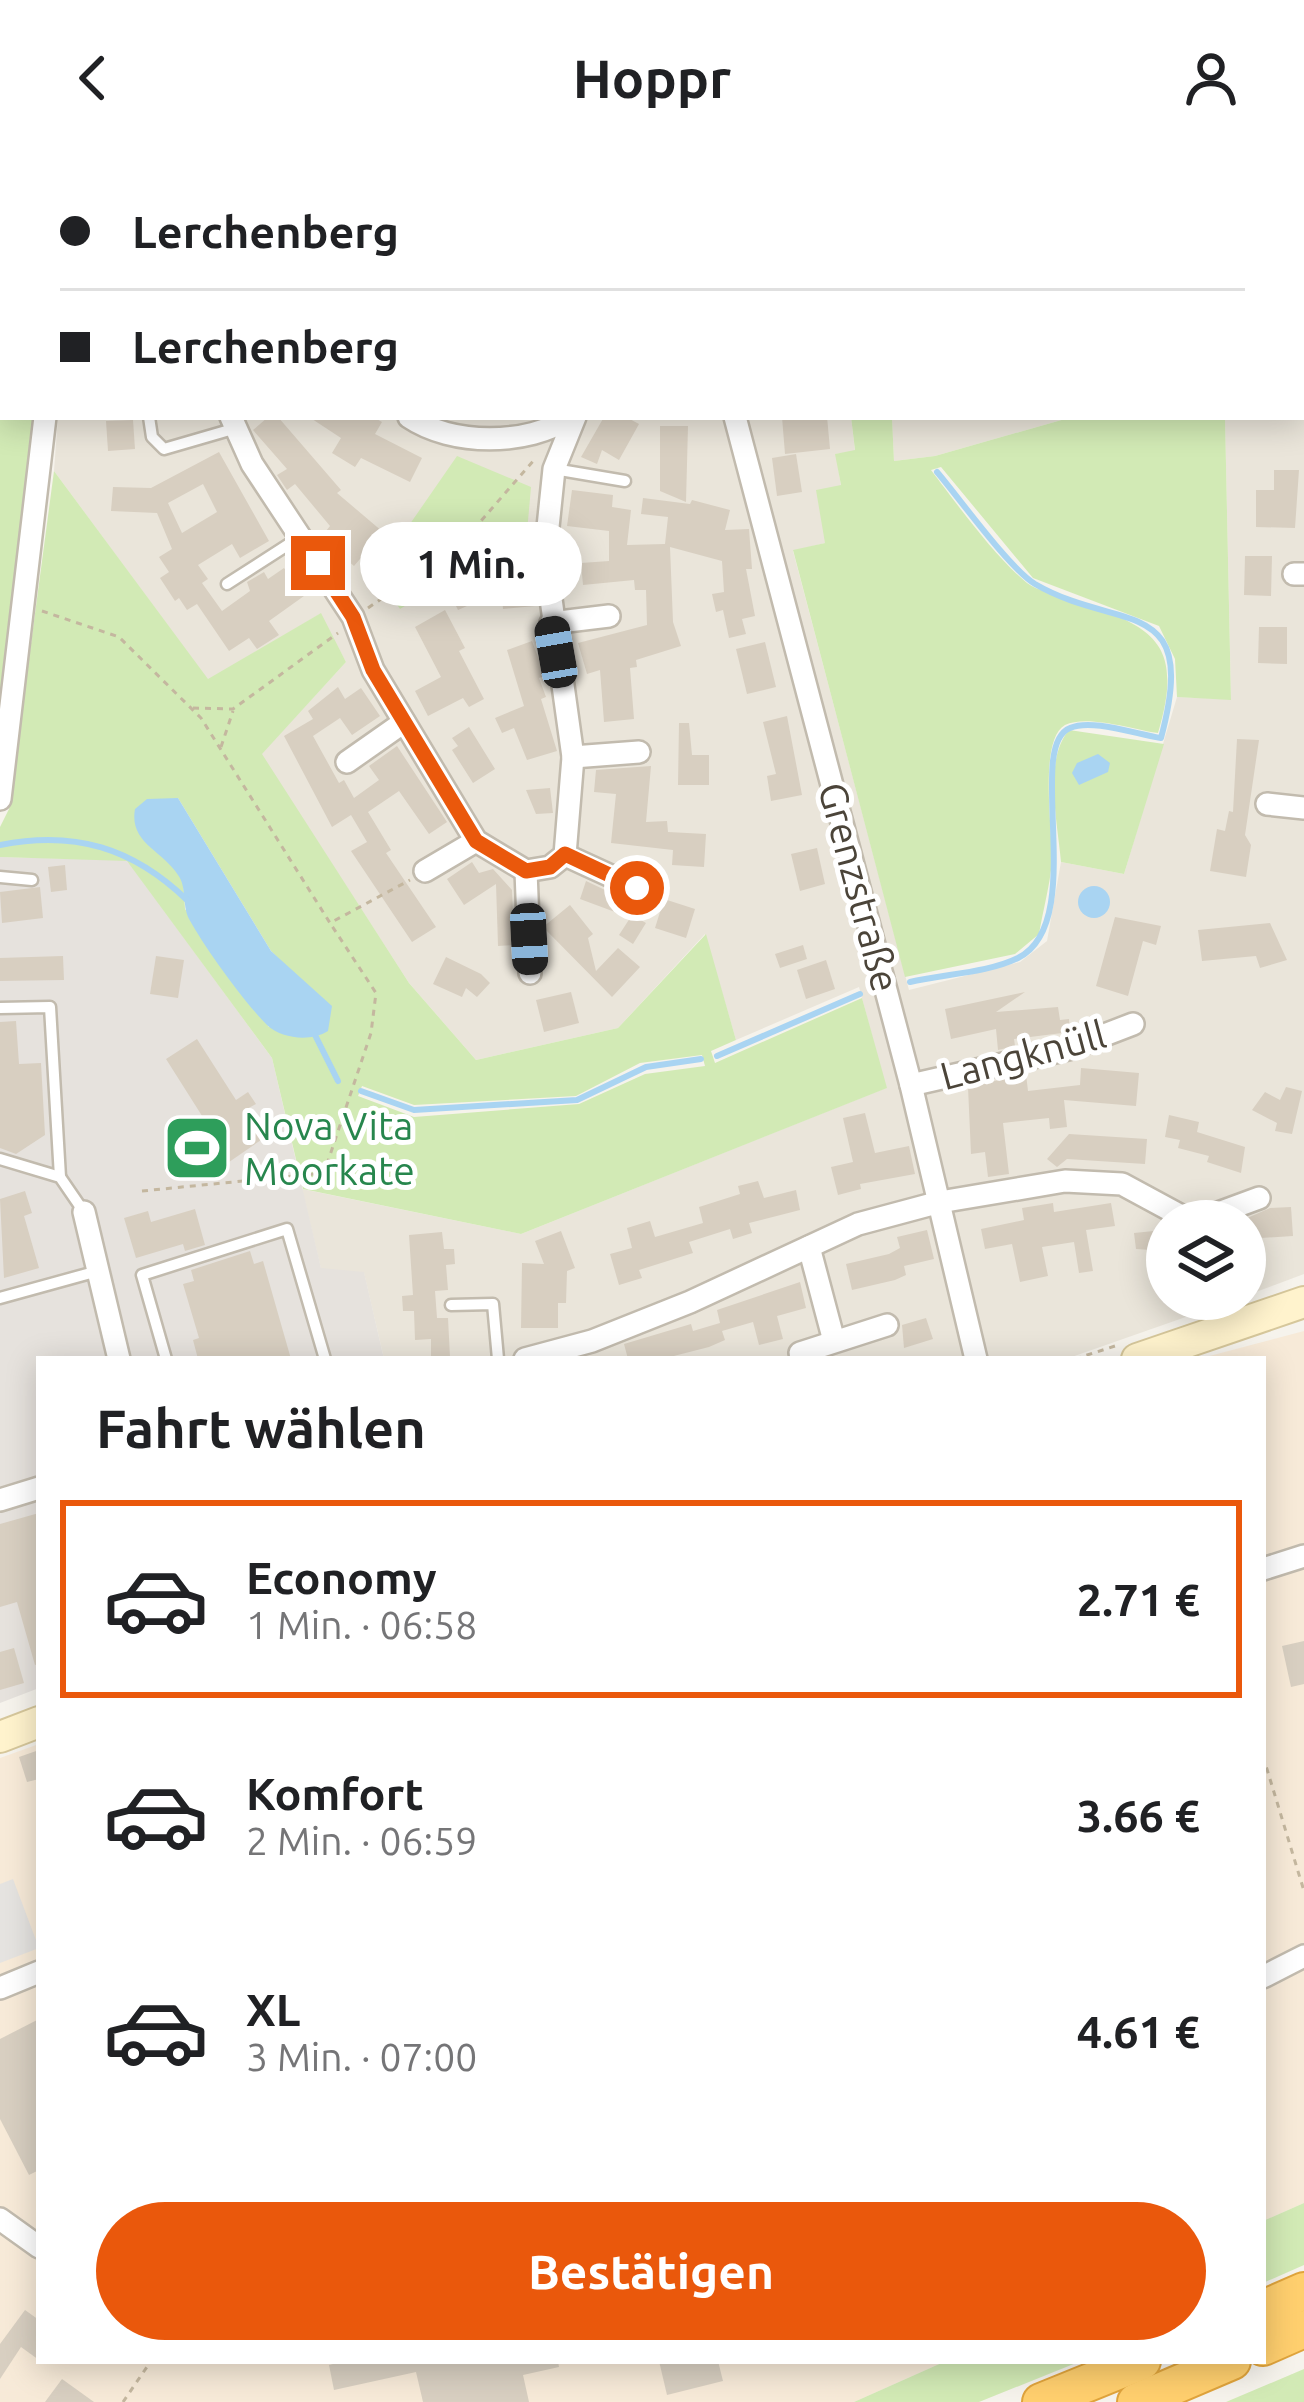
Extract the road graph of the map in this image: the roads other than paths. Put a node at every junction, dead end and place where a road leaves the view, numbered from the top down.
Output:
1 (45, 420) edge
2 (149, 420) edge
3 (415, 420) edge
4 (736, 420) edge
5 (232, 423) edge
6 (571, 424) edge
7 (554, 469) junction
8 (625, 482) dead end
9 (300, 537) junction
10 (227, 584) dead end
11 (609, 616) dead end
12 (551, 623) junction
13 (404, 722) junction
14 (639, 752) dead end
15 (573, 757) junction
16 (347, 762) dead end
17 (0, 799) edge
18 (1267, 804) dead end
19 (1304, 808) edge
20 (476, 841) junction
21 (565, 854) junction
22 (526, 871) junction
23 (424, 872) road end
24 (0, 877) edge
25 (32, 880) dead end
26 (637, 888) dead end
27 (530, 973) dead end
28 (0, 1008) edge
29 (1133, 1024) dead end
30 (911, 1085) junction
31 (0, 1159) edge
32 (60, 1177) junction
33 (1259, 1198) dead end
34 (940, 1202) junction
35 (83, 1212) joint
36 (809, 1247) junction
37 (98, 1271) junction
38 (0, 1298) edge
39 (1304, 1302) edge
40 (451, 1305) dead end
41 (887, 1325) dead end
42 (834, 1341) junction
43 (594, 1350) edge
44 (800, 1353) dead end
45 (118, 1356) edge
46 (165, 1356) edge
47 (325, 1356) edge
48 (498, 1356) edge
49 (548, 1356) edge
50 (975, 1356) edge
51 (1146, 1356) edge
52 (36, 1489) edge
53 (0, 1500) edge
54 (1304, 1556) edge
55 (1266, 1568) edge
56 (36, 1724) edge
57 (0, 1737) edge
58 (1304, 1956) edge
59 (36, 1973) edge
60 (1266, 1975) edge
61 (0, 1988) edge
62 (0, 2218) edge
63 (36, 2245) edge
64 (1304, 2291) edge
65 (1266, 2308) edge
66 (1304, 2330) edge
67 (1266, 2347) edge
68 (1135, 2364) edge
69 (1225, 2364) edge
70 (1041, 2402) edge
71 (1136, 2402) edge

1 - 17 street
2 - 5 lane
3 - 6 street
4 - 30 street, Grenzstraße
5 - 9 street
6 - 7 street
7 - 8 lane
7 - 12 street
9 - 10 lane
9 - 13 street
11 - 12 street
12 - 15 street
13 - 16 street
13 - 20 street
14 - 15 street
15 - 21 street
18 - 19 street
20 - 22 street
20 - 23 street
21 - 22 street
21 - 26 street
22 - 27 street
24 - 25 lane
28 - 32 lane
29 - 30 street, Langknüll
30 - 34 street, Grenzstraße
31 - 32 lane
32 - 35 lane
33 - 34 street
34 - 36 street
34 - 50 street, Grenzstraße
35 - 37 street
36 - 42 street
36 - 43 street
37 - 38 lane
37 - 45 street
39 - 51 street
40 - 48 lane
41 - 42 street
42 - 44 street
43 - 49 street
46 - 47 lane
52 - 53 street
54 - 55 street
56 - 57 street
58 - 60 street
59 - 61 street
62 - 63 street
64 - 65 highway
66 - 67 highway
68 - 70 highway
69 - 71 highway

